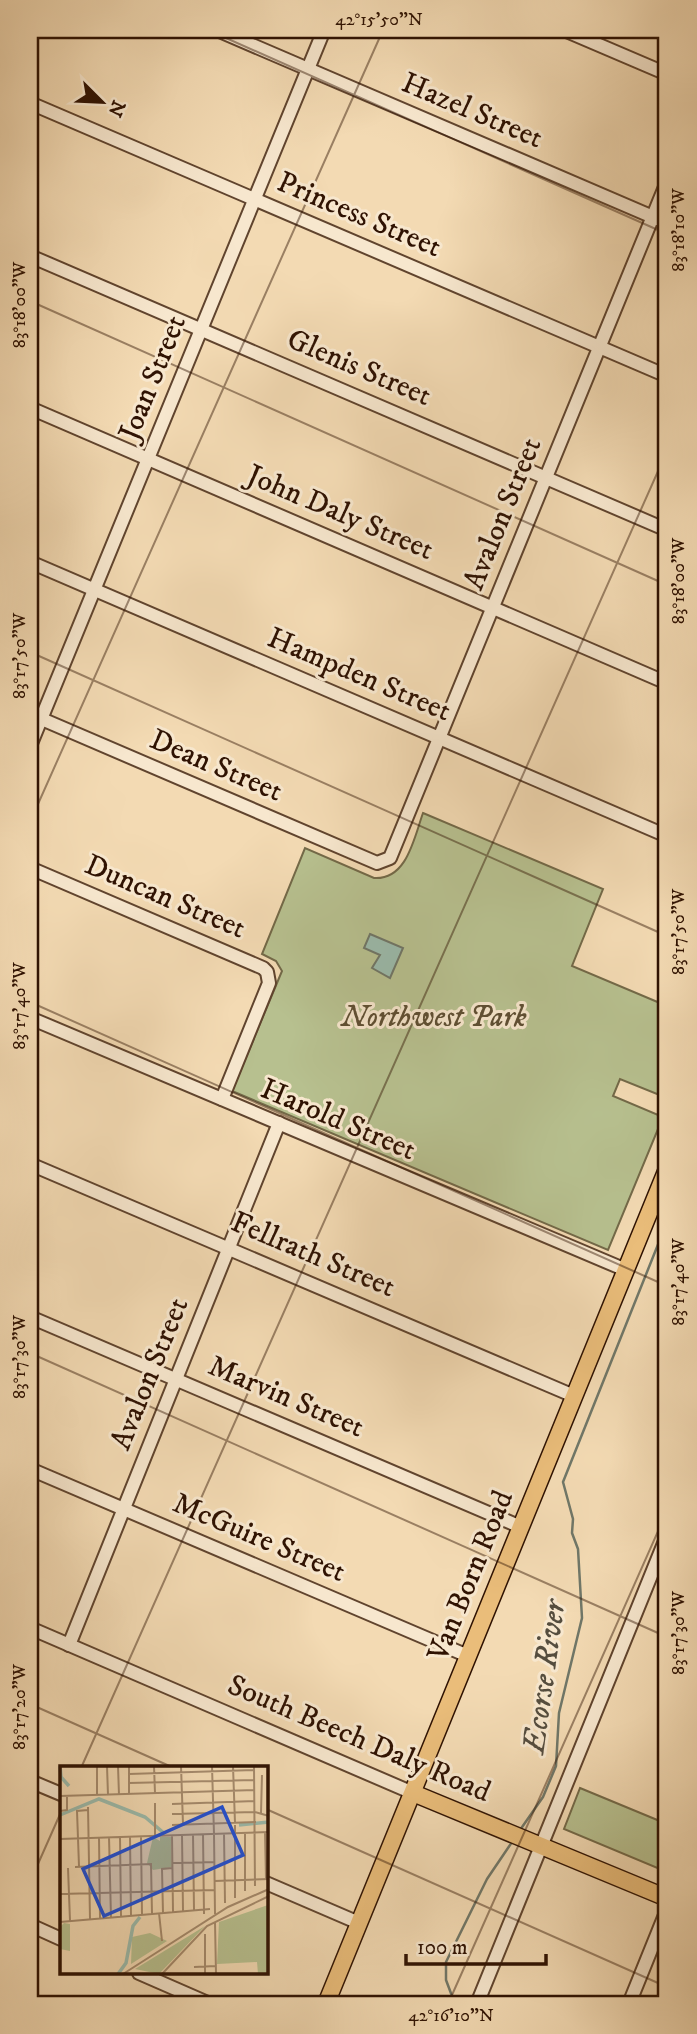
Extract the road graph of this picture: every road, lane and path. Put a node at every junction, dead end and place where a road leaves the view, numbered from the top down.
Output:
1 (217, 30) edge
2 (324, 30) edge
3 (564, 30) edge
4 (592, 35) edge
5 (308, 69) junction
6 (667, 74) edge
7 (30, 103) edge
8 (667, 182) edge
9 (255, 199) junction
10 (653, 217) junction
11 (667, 223) edge
12 (30, 256) edge
13 (202, 329) junction
14 (599, 347) junction
15 (667, 376) edge
16 (30, 408) edge
17 (149, 459) junction
18 (546, 478) junction
19 (667, 530) edge
20 (30, 562) edge
21 (95, 590) junction
22 (493, 607) junction
23 (667, 682) edge
24 (35, 717) edge
25 (439, 737) junction
26 (30, 746) edge
27 (667, 836) edge
28 (383, 862) joint
29 (30, 868) edge
30 (30, 1018) edge
31 (222, 1099) junction
32 (279, 1123) junction
33 (30, 1164) edge
34 (667, 1168) edge
35 (229, 1248) junction
36 (626, 1270) junction
37 (30, 1317) edge
38 (177, 1378) junction
39 (574, 1396) junction
40 (30, 1469) edge
41 (124, 1508) junction
42 (521, 1527) junction
43 (667, 1536) edge
44 (30, 1628) edge
45 (69, 1645) junction
46 (468, 1656) junction
47 (30, 1781) edge
48 (413, 1793) junction
49 (60, 1794) edge
50 (542, 1846) junction
51 (268, 1884) edge
52 (667, 1898) edge
53 (667, 1910) edge
54 (359, 1923) junction
55 (30, 1925) edge
56 (60, 1938) edge
57 (141, 1974) edge
58 (210, 2004) edge
59 (326, 2004) edge
60 (477, 2004) edge
61 (629, 2004) edge

1 - 5 street, Hazel Street
2 - 5 street, Joan Street
3 - 4 street
4 - 6 street
5 - 9 street, Joan Street
5 - 10 street, Hazel Street
7 - 9 street, Princess Street
8 - 10 street, Avalon Street
9 - 13 street, Joan Street
9 - 14 street, Princess Street
10 - 11 street, Hazel Street
10 - 14 street, Avalon Street
12 - 13 street, Glenis Street
13 - 17 street, Joan Street
13 - 18 street, Glenis Street
14 - 15 street, Princess Street
14 - 18 street, Avalon Street
16 - 17 street, John Daly Street
17 - 21 street, Joan Street
17 - 22 street, John Daly Street
18 - 19 street, Glenis Street
18 - 22 street, Avalon Street
20 - 21 street, Hampden Street
21 - 24 street, Joan Street
21 - 25 street, Hampden Street
22 - 23 street, John Daly Street
22 - 25 street, Avalon Street
24 - 26 street, Joan Street
24 - 28 street, Dean Street
25 - 27 street, Hampden Street
25 - 28 street, Avalon Street
29 - 31 street, Duncan Street
30 - 31 street, Harold Street
31 - 32 street, Harold Street
32 - 35 street, Avalon Street
32 - 36 street, Harold Street
33 - 35 street, Fellrath Street
34 - 36 main road, Van Born Road
35 - 38 street, Avalon Street
35 - 39 street, Fellrath Street
36 - 39 main road, Van Born Road
37 - 38 street, Marvin Street
38 - 41 street, Avalon Street
38 - 42 street, Marvin Street
39 - 42 main road, Van Born Road
40 - 41 street, McGuire Street
41 - 45 street, Avalon Street
41 - 46 street, McGuire Street
42 - 46 main road, Van Born Road
43 - 50 street
44 - 45 street, South Beech Daly Road
45 - 48 street, South Beech Daly Road
46 - 48 main road, Van Born Road
47 - 49 street
48 - 50 main road, South Beech Daly Road
48 - 54 main road, Van Born Road
50 - 52 main road, South Beech Daly Road
50 - 60 street
51 - 54 street
53 - 61 street
54 - 59 main road, Van Born Road
55 - 56 street
57 - 58 street

